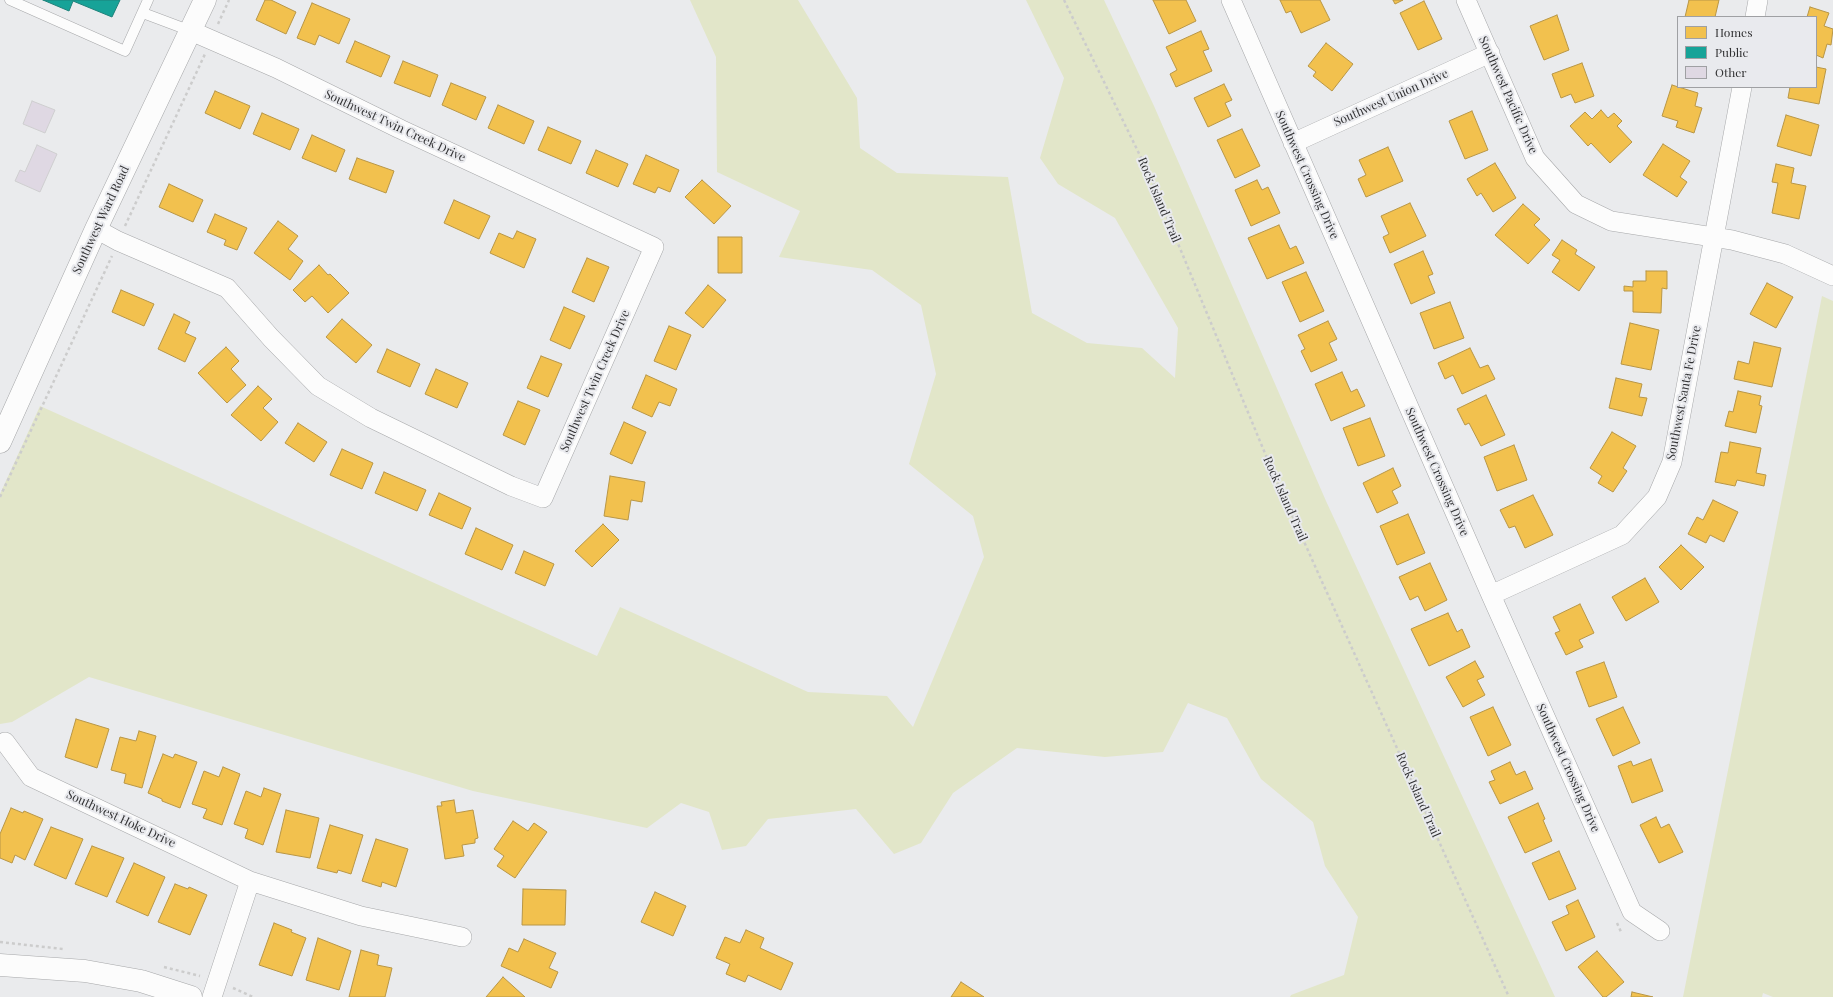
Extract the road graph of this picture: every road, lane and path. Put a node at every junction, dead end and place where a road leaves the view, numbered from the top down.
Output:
1 (10, 0) edge
2 (148, 0) edge
3 (205, 0) edge
4 (1064, 0) edge
5 (1231, 0) edge
6 (1466, 0) edge
7 (1758, 0) edge
8 (143, 13) junction
9 (1755, 16) edge
10 (191, 31) junction
11 (1490, 53) junction
12 (1742, 88) edge
13 (1293, 142) junction
14 (96, 229) junction
15 (1714, 237) junction
16 (1833, 276) edge
17 (0, 442) edge
18 (1491, 594) junction
19 (5, 742) dead end
20 (250, 881) junction
21 (1660, 931) dead end
22 (462, 937) dead end
23 (0, 965) edge
24 (192, 997) edge
25 (212, 997) edge
26 (1509, 997) edge

1 - 8 lane
2 - 8 lane
3 - 10 main road, Southwest Ward Road
4 - 26 path, Rock Island Trail
5 - 13 street, Southwest Crossing Drive
6 - 11 street, Southwest Pacific Drive
7 - 9 street
8 - 10 lane
10 - 14 main road, Southwest Ward Road
10 - 14 street, Southwest Twin Creek Drive
11 - 13 street, Southwest Union Drive
11 - 15 street, Southwest Pacific Drive
12 - 15 street, Southwest Santa Fe Drive
13 - 18 street, Southwest Crossing Drive
14 - 17 main road, Southwest Ward Road
15 - 16 street
15 - 18 street, Southwest Santa Fe Drive
18 - 21 street, Southwest Crossing Drive
19 - 20 street, Southwest Hoke Drive
20 - 22 street, Southwest Hoke Drive
20 - 25 street
23 - 24 main road

